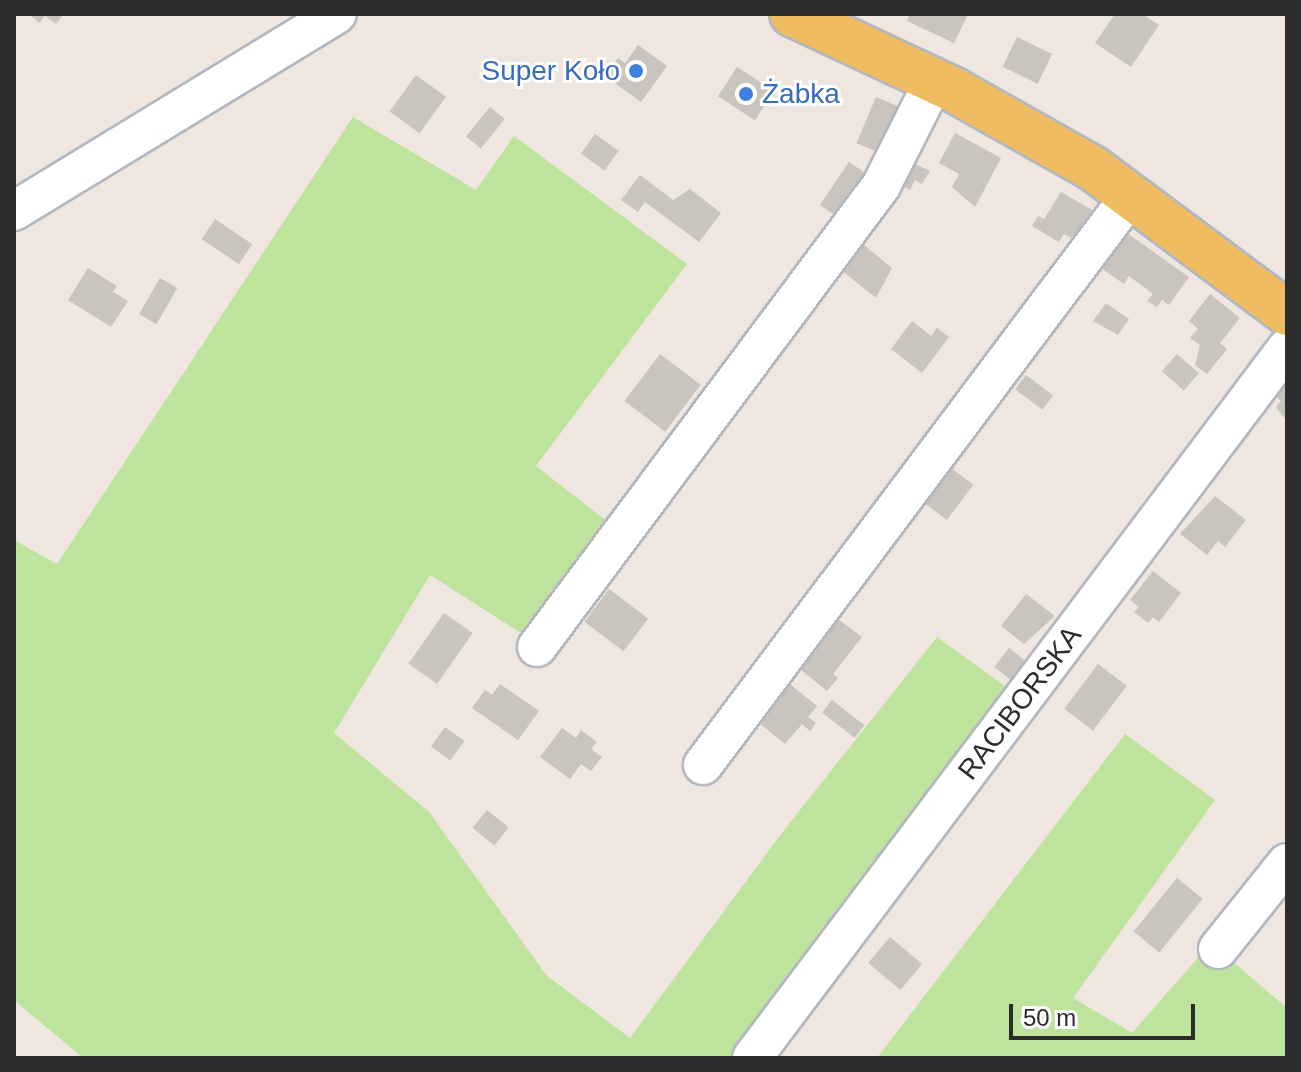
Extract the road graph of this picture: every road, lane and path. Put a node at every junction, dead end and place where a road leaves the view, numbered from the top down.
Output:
1 (337, 14) edge
2 (792, 14) edge
3 (934, 81) junction
4 (1131, 195) junction
5 (14, 211) edge
6 (1287, 313) edge
7 (1287, 348) edge
8 (537, 647) dead end
9 (703, 765) dead end
10 (1287, 863) edge
11 (1218, 949) dead end
12 (752, 1058) edge

1 - 5 street
2 - 3 main road
3 - 4 main road
3 - 8 street
4 - 6 main road
4 - 9 street
7 - 12 street, RACIBORSKA
10 - 11 street

